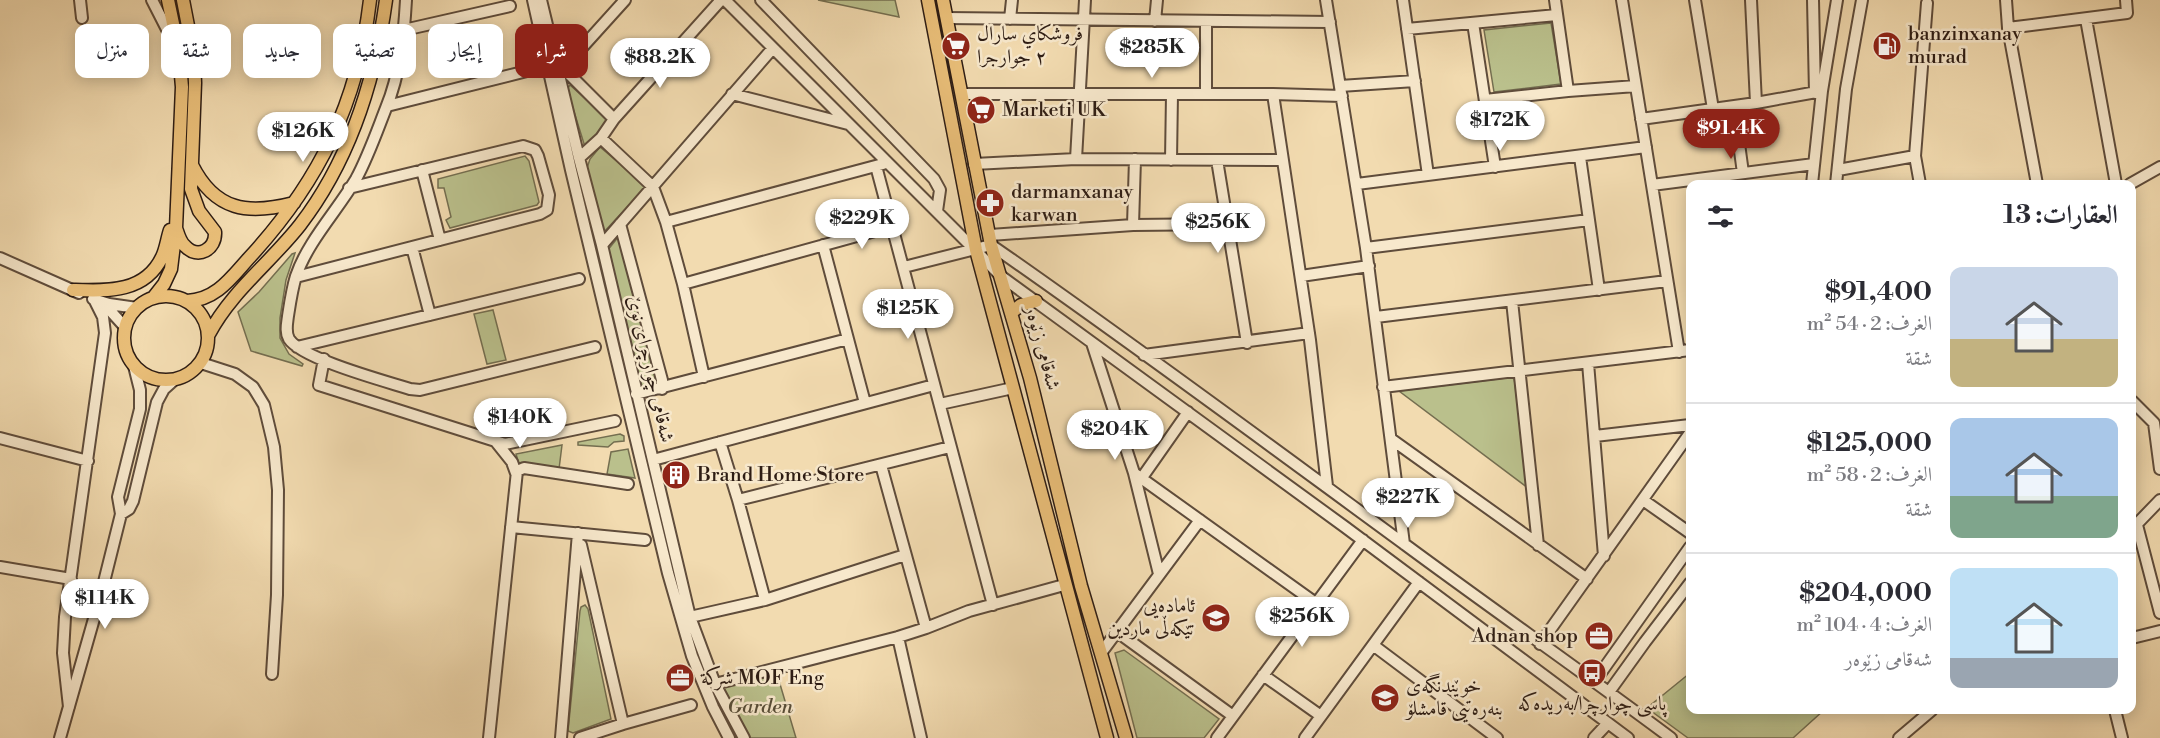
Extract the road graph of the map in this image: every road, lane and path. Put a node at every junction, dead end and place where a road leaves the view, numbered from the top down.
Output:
1 (78, 0) edge
2 (152, 0) edge
3 (168, 0) edge
4 (183, 0) edge
5 (370, 0) edge
6 (386, 0) edge
7 (406, 0) edge
8 (533, 0) edge
9 (541, 0) edge
10 (625, 0) edge
11 (723, 0) edge
12 (761, 0) edge
13 (928, 0) edge
14 (1012, 0) edge
15 (1085, 0) edge
16 (1157, 0) edge
17 (1326, 0) edge
18 (1403, 0) edge
19 (1555, 0) edge
20 (1622, 0) edge
21 (1695, 0) edge
22 (1751, 0) edge
23 (1813, 0) edge
24 (1837, 0) edge
25 (1862, 0) edge
26 (2006, 0) edge
27 (2126, 0) edge
28 (1927, 3) dead end
29 (510, 6) dead end
30 (945, 7) edge
31 (1557, 15) junction
32 (82, 18) dead end
33 (1010, 19) junction
34 (2086, 19) junction
35 (1083, 20) junction
36 (1155, 21) junction
37 (1206, 22) junction
38 (1330, 22) junction
39 (1473, 23) junction
40 (164, 24) edge
41 (173, 24) edge
42 (404, 24) edge
43 (548, 24) edge
44 (416, 27) edge
45 (2008, 28) junction
46 (1407, 29) junction
47 (588, 41) edge
48 (773, 48) junction
49 (515, 74) edge
50 (181, 78) edge
51 (395, 78) edge
52 (562, 78) edge
53 (569, 78) edge
54 (1414, 81) junction
55 (1636, 86) junction
56 (1341, 91) junction
57 (1568, 91) junction
58 (1818, 92) junction
59 (1079, 93) junction
60 (732, 94) junction
61 (961, 94) junction
62 (1172, 94) junction
63 (1206, 94) junction
64 (1273, 94) junction
65 (1485, 100) junction
66 (1756, 104) junction
67 (387, 106) junction
68 (1734, 107) junction
69 (1713, 110) junction
70 (614, 119) junction
71 (1641, 119) junction
72 (849, 124) junction
73 (601, 138) junction
74 (1646, 147) junction
75 (1915, 156) junction
76 (1580, 157) junction
77 (579, 158) junction
78 (1076, 159) junction
79 (1135, 159) junction
80 (1171, 160) junction
81 (1217, 160) junction
82 (1283, 160) junction
83 (191, 163) junction
84 (889, 163) junction
85 (974, 164) junction
86 (1814, 164) junction
87 (876, 166) junction
88 (1495, 167) junction
89 (2160, 167) edge
90 (422, 170) junction
91 (1838, 170) junction
92 (1743, 173) junction
93 (1428, 175) junction
94 (1729, 180) edge
95 (1812, 180) edge
96 (1837, 180) edge
97 (1919, 180) edge
98 (2036, 180) edge
99 (2115, 180) edge
100 (2136, 181) edge
101 (1686, 183) edge
102 (1357, 184) junction
103 (1652, 185) junction
104 (654, 187) junction
105 (349, 188) junction
106 (294, 203) junction
107 (937, 211) junction
108 (1589, 220) junction
109 (666, 222) junction
110 (176, 223) junction
111 (620, 224) junction
112 (1227, 224) junction
113 (1133, 225) junction
114 (893, 226) junction
115 (440, 240) junction
116 (991, 240) junction
117 (602, 245) junction
118 (823, 245) junction
119 (412, 247) junction
120 (1366, 248) junction
121 (976, 250) junction
122 (0, 258) edge
123 (1369, 266) junction
124 (904, 267) junction
125 (1301, 276) junction
126 (1002, 277) junction
127 (296, 278) junction
128 (579, 279) dead end
129 (1667, 281) junction
130 (683, 284) junction
131 (73, 290) junction
132 (1599, 290) junction
133 (1063, 295) junction
134 (153, 298) junction
135 (97, 300) junction
136 (187, 301) junction
137 (1512, 301) junction
138 (1035, 302) junction
139 (137, 308) junction
140 (1012, 312) junction
141 (1051, 313) junction
142 (430, 315) junction
143 (1376, 317) junction
144 (126, 327) junction
145 (1309, 333) junction
146 (209, 334) junction
147 (848, 339) junction
148 (1092, 342) junction
149 (1247, 343) junction
150 (297, 347) junction
151 (595, 347) dead end
152 (1686, 351) edge
153 (1679, 352) junction
154 (1144, 355) junction
155 (324, 360) junction
156 (201, 363) junction
157 (1588, 363) junction
158 (134, 366) junction
159 (1519, 372) junction
160 (704, 377) junction
161 (174, 380) junction
162 (934, 385) junction
163 (1383, 387) junction
164 (662, 388) junction
165 (1013, 388) junction
166 (636, 394) junction
167 (866, 403) junction
168 (940, 404) junction
169 (2136, 405) edge
170 (1188, 412) junction
171 (615, 421) dead end
172 (1686, 425) edge
173 (1595, 436) junction
174 (0, 438) edge
175 (1391, 439) junction
176 (1686, 439) edge
177 (496, 442) junction
178 (720, 442) junction
179 (950, 447) junction
180 (653, 460) junction
181 (88, 461) junction
182 (881, 465) junction
183 (2160, 469) edge
184 (516, 473) junction
185 (1138, 476) junction
186 (628, 484) dead end
187 (1327, 486) junction
188 (738, 500) junction
189 (1644, 500) junction
190 (2160, 500) edge
191 (122, 514) junction
192 (1200, 520) junction
193 (2136, 525) edge
194 (511, 527) junction
195 (1686, 531) edge
196 (578, 533) junction
197 (2136, 534) edge
198 (645, 540) dead end
199 (1364, 540) junction
200 (1404, 544) junction
201 (1538, 545) junction
202 (1686, 553) edge
203 (905, 555) junction
204 (1604, 556) junction
205 (0, 567) edge
206 (1159, 574) junction
207 (71, 579) junction
208 (1587, 579) junction
209 (1419, 582) junction
210 (1064, 585) junction
211 (1686, 588) edge
212 (765, 600) junction
213 (1317, 604) junction
214 (993, 605) junction
215 (2160, 613) edge
216 (690, 617) junction
217 (1513, 624) junction
218 (926, 628) junction
219 (2160, 631) edge
220 (1116, 632) junction
221 (898, 637) junction
222 (2136, 637) edge
223 (1501, 642) junction
224 (1540, 644) junction
225 (1373, 645) junction
226 (1101, 652) junction
227 (272, 674) dead end
228 (1263, 675) junction
229 (1595, 681) junction
230 (715, 684) junction
231 (1609, 692) junction
232 (691, 705) dead end
233 (69, 707) junction
234 (1927, 714) edge
235 (2116, 714) edge
236 (1233, 716) junction
237 (1321, 716) junction
238 (623, 724) junction
239 (1613, 730) edge
240 (1491, 737) edge
241 (60, 738) edge
242 (489, 738) edge
243 (561, 738) edge
244 (580, 738) edge
245 (729, 738) edge
246 (744, 738) edge
247 (921, 738) edge
248 (1107, 738) edge
249 (1126, 738) edge
250 (1217, 738) edge
251 (1305, 738) edge
252 (1594, 738) edge
253 (1628, 738) edge
254 (1671, 738) edge
255 (1899, 738) edge
256 (2122, 738) edge

1 - 32 street
2 - 40 street
3 - 41 main road
4 - 83 main road
5 - 106 main road
6 - 146 main road
7 - 42 street
8 - 245 street, شەقامی چوارچرای نوێ
9 - 43 street, شەقامی چوارچرای نوێ
10 - 47 street
11 - 48 street
11 - 70 street
12 - 107 street
13 - 121 main road, شەقامی زێوەر
14 - 33 street
15 - 35 street
16 - 36 street
17 - 38 street
18 - 46 street
19 - 31 street
20 - 55 street
21 - 69 street
22 - 66 street
23 - 58 street
24 - 58 street
25 - 91 street
26 - 45 street
27 - 34 street
28 - 75 street
29 - 44 street
30 - 33 street
30 - 61 main road, شەقامی زێوەر
31 - 39 street
31 - 57 street
33 - 35 street
34 - 45 street
34 - 99 street
35 - 36 street
35 - 59 street
36 - 37 street
37 - 38 street
37 - 63 street
38 - 56 street
39 - 46 street
39 - 65 street
45 - 98 street
46 - 54 street
48 - 60 street
48 - 72 street
49 - 67 street
50 - 110 main road
51 - 67 street
52 - 77 street, شەقامی چوارچرای نوێ
53 - 70 street
54 - 56 street
54 - 93 street
55 - 57 street
55 - 71 street
56 - 64 street
56 - 102 street
57 - 65 street
58 - 66 street
58 - 86 street
59 - 61 street
59 - 62 street
59 - 78 street
60 - 72 street
60 - 104 street
61 - 85 main road, شەقامی زێوەر
62 - 63 street
62 - 80 street
63 - 64 street
64 - 82 street
65 - 88 street
66 - 68 street
67 - 105 street
68 - 69 street
68 - 92 street
69 - 71 street
70 - 73 street
71 - 74 street
72 - 84 street
73 - 77 street
73 - 104 street
74 - 76 street
74 - 103 street
75 - 91 street
75 - 97 street
76 - 88 street
76 - 108 street
77 - 117 street, شەقامی چوارچرای نوێ
78 - 79 street
78 - 85 street
79 - 80 street
79 - 113 street
80 - 81 street
81 - 82 street
81 - 112 street
82 - 125 street
83 - 106 main road
83 - 110 main road
84 - 87 street
84 - 107 street
85 - 116 main road, شەقامی زێوەر
86 - 92 street
86 - 95 street
87 - 109 street
87 - 114 street
88 - 93 street
89 - 100 street
90 - 105 street
90 - 115 street
90 - 115 street
91 - 96 street
92 - 94 street
93 - 102 street
101 - 103 street
102 - 120 street
103 - 129 street
104 - 109 street
104 - 111 street
105 - 127 street
106 - 136 main road
107 - 121 street
108 - 120 street
108 - 132 street
109 - 130 street
110 - 131 main road
110 - 134 main road
111 - 117 street
111 - 164 street
112 - 113 street
112 - 149 street
113 - 116 street
114 - 118 street
114 - 124 street
115 - 119 street
116 - 121 street
116 - 126 main road, شەقامی زێوەر
116 - 133 street
117 - 166 street, شەقامی چوارچرای نوێ
118 - 130 street
118 - 147 street
119 - 127 street
119 - 142 street
120 - 123 street
121 - 124 street
121 - 126 street
121 - 165 main road, شەقامی زێوەر
122 - 131 street
123 - 125 street
123 - 143 street
124 - 162 street
125 - 145 street
126 - 138 street
126 - 140 main road, شەقامی زێوەر
127 - 150 street
128 - 142 street
129 - 132 street
129 - 153 street
130 - 160 street
131 - 135 street
132 - 137 street
133 - 141 street
133 - 154 street
134 - 136 main road
134 - 139 main road
135 - 139 street
135 - 144 street
135 - 181 street
136 - 146 main road
137 - 143 street
137 - 159 street
138 - 140 main road
138 - 141 street
139 - 144 main road
140 - 226 main road, شەقامی زێوەر
141 - 148 street
142 - 150 street
143 - 163 street
144 - 158 main road
145 - 149 street
145 - 187 street
146 - 156 main road
147 - 160 street
147 - 167 street
148 - 170 street
148 - 185 street
149 - 154 street
150 - 155 street
151 - 155 street
152 - 153 street
153 - 157 street
154 - 187 street
155 - 177 street
156 - 161 main road
156 - 227 street
157 - 159 street
157 - 173 street
158 - 161 main road
158 - 191 street
159 - 163 street
159 - 201 street
160 - 164 street
161 - 191 street
162 - 167 street
162 - 168 street
163 - 175 street
164 - 166 street
165 - 168 street
165 - 210 main road, شەقامی زێوەر
166 - 180 street, شەقامی چوارچرای نوێ
167 - 178 street
168 - 179 street
169 - 183 street
170 - 185 street
170 - 199 street
171 - 177 street
172 - 173 street
173 - 204 street
174 - 181 street
175 - 200 street
175 - 201 street
176 - 189 street
177 - 184 street
178 - 180 street
178 - 188 street
179 - 182 street
179 - 214 street
180 - 216 street, شەقامی چوارچرای نوێ
181 - 207 street
182 - 188 street
182 - 203 street
184 - 186 street
184 - 194 street
185 - 192 street
185 - 206 street
187 - 200 street
188 - 212 street
189 - 195 street
189 - 204 street
190 - 193 street
191 - 233 street
192 - 206 street
192 - 213 street
194 - 196 street
194 - 242 street
196 - 198 street
196 - 238 street
196 - 243 street
197 - 215 street
199 - 209 street
199 - 213 street
200 - 217 street
201 - 208 street
202 - 229 street
203 - 212 street
203 - 218 street
204 - 208 street
205 - 207 street
206 - 220 street
207 - 233 street
208 - 224 street
209 - 223 street
209 - 225 street
210 - 214 street
210 - 248 main road, شەقامی زێوەر
211 - 231 street
212 - 216 street
213 - 228 street
214 - 218 street
216 - 230 street, شەقامی چوارچرای نوێ
217 - 223 street
217 - 224 street
218 - 221 street
219 - 222 street
220 - 226 street
220 - 236 street
221 - 230 street
221 - 247 street
223 - 239 street
224 - 229 street
225 - 237 street
225 - 240 street
226 - 249 main road, شەقامی زێوەر
228 - 236 street
228 - 237 street
229 - 231 street
230 - 246 street, شەقامی چوارچرای نوێ
231 - 254 street
232 - 238 street
233 - 241 street
234 - 255 street
235 - 256 street
236 - 250 street
237 - 251 street
238 - 244 street
239 - 252 street
239 - 253 street

